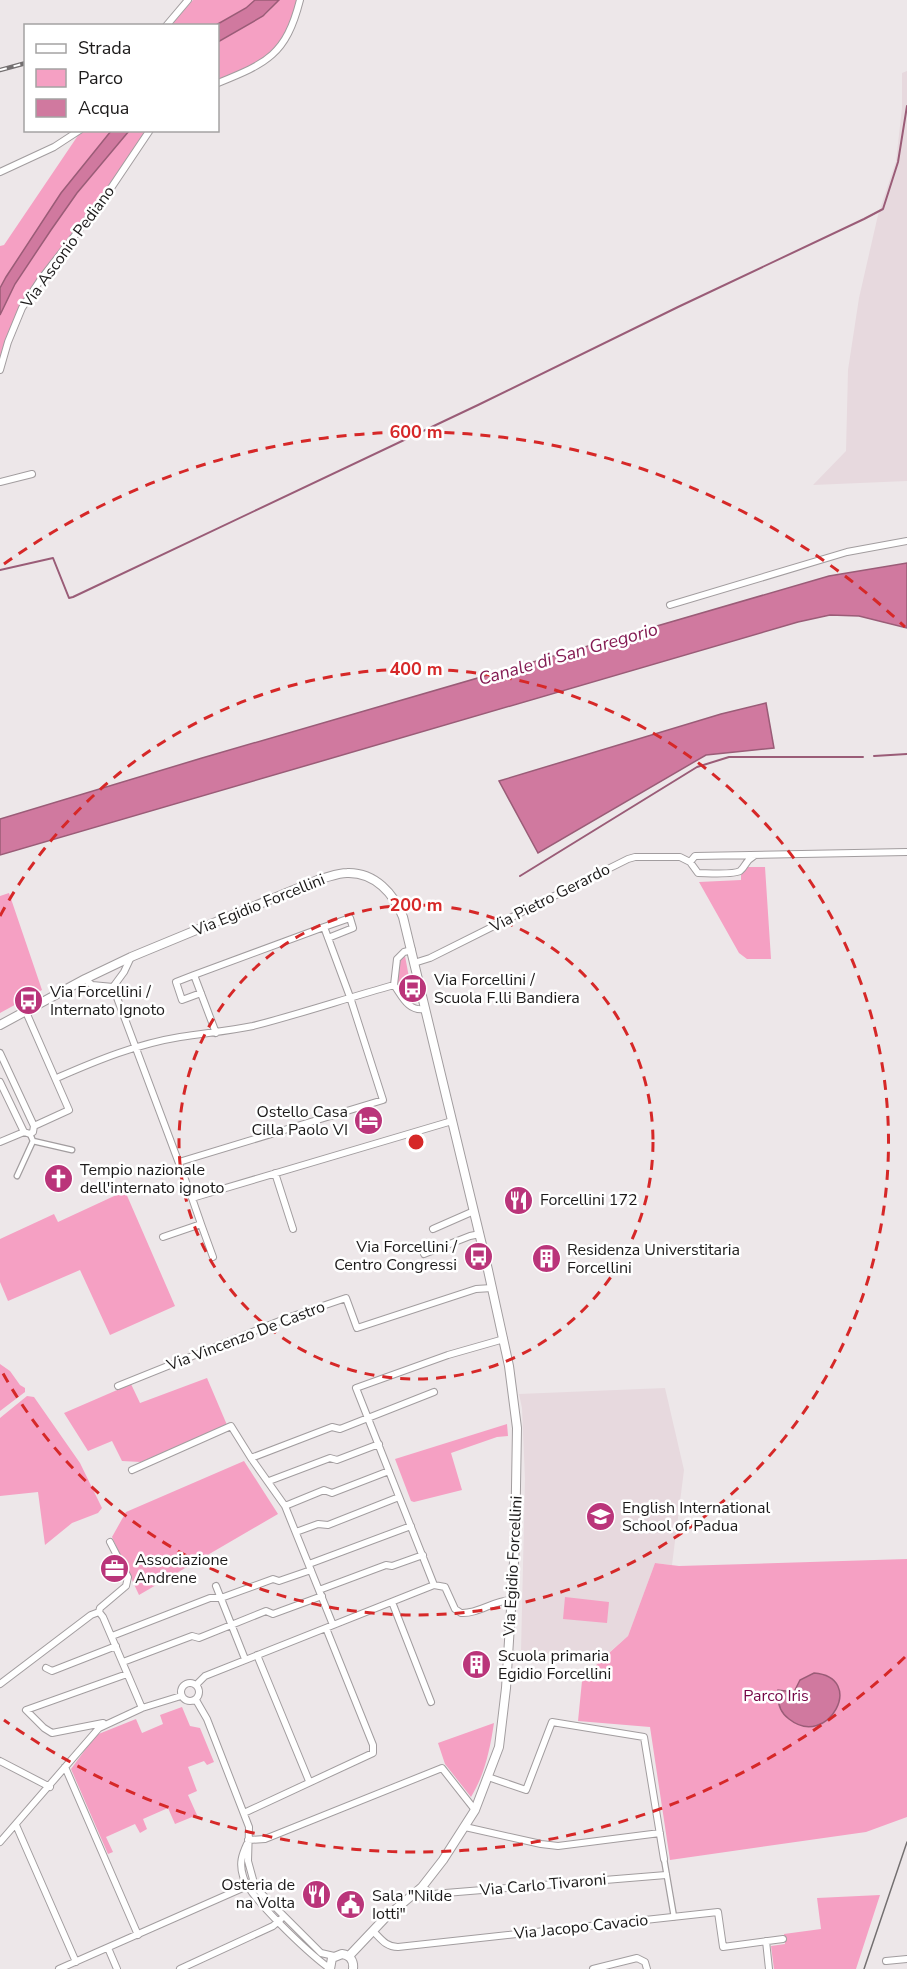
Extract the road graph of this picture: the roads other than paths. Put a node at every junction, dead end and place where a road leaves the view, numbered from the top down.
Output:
1 (188, 0) edge
2 (300, 0) edge
3 (168, 24) edge
4 (219, 83) edge
5 (77, 132) edge
6 (149, 132) edge
7 (0, 172) edge
8 (0, 370) edge
9 (32, 474) dead end
10 (0, 482) edge
11 (907, 541) edge
12 (670, 605) dead end
13 (907, 852) edge
14 (743, 858) junction
15 (690, 862) junction
16 (324, 927) junction
17 (328, 938) junction
18 (411, 950) junction
19 (131, 957) junction
20 (414, 963) junction
21 (194, 975) junction
22 (85, 979) junction
23 (394, 985) junction
24 (113, 987) junction
25 (201, 993) junction
26 (350, 997) junction
27 (425, 1009) junction
28 (26, 1012) junction
29 (0, 1025) edge
30 (216, 1033) junction
31 (136, 1047) junction
32 (0, 1053) edge
33 (58, 1078) junction
34 (0, 1082) edge
35 (452, 1120) junction
36 (34, 1126) junction
37 (29, 1136) junction
38 (0, 1142) edge
39 (72, 1150) dead end
40 (179, 1162) junction
41 (275, 1173) junction
42 (17, 1176) dead end
43 (192, 1198) junction
44 (474, 1211) junction
45 (201, 1224) junction
46 (433, 1229) dead end
47 (293, 1230) dead end
48 (480, 1234) junction
49 (163, 1237) dead end
50 (424, 1254) dead end
51 (213, 1257) dead end
52 (492, 1288) junction
53 (504, 1339) junction
54 (118, 1386) dead end
55 (434, 1392) dead end
56 (369, 1418) junction
57 (379, 1444) junction
58 (251, 1458) junction
59 (132, 1470) dead end
60 (389, 1471) junction
61 (269, 1481) junction
62 (399, 1497) junction
63 (285, 1506) junction
64 (411, 1526) junction
65 (296, 1532) junction
66 (110, 1542) dead end
67 (423, 1555) junction
68 (310, 1567) junction
69 (434, 1585) junction
70 (216, 1586) dead end
71 (320, 1593) junction
72 (221, 1598) junction
73 (512, 1600) junction
74 (392, 1602) junction
75 (99, 1612) junction
76 (232, 1624) junction
77 (329, 1627) junction
78 (112, 1636) junction
79 (116, 1646) junction
80 (257, 1655) junction
81 (245, 1659) junction
82 (123, 1662) junction
83 (46, 1668) dead end
84 (127, 1674) junction
85 (0, 1684) edge
86 (196, 1685) junction
87 (181, 1696) junction
88 (196, 1700) junction
89 (431, 1702) dead end
90 (142, 1707) junction
91 (109, 1721) junction
92 (0, 1761) edge
93 (66, 1767) junction
94 (488, 1777) junction
95 (309, 1781) junction
96 (50, 1787) junction
97 (475, 1810) junction
98 (244, 1813) junction
99 (16, 1825) junction
100 (465, 1827) junction
101 (660, 1833) junction
102 (248, 1840) junction
103 (0, 1842) edge
104 (664, 1859) joint
105 (666, 1875) junction
106 (251, 1885) junction
107 (422, 1887) junction
108 (674, 1917) junction
109 (281, 1918) junction
110 (373, 1931) junction
111 (138, 1935) junction
112 (783, 1939) dead end
113 (766, 1941) junction
114 (108, 1948) junction
115 (334, 1956) junction
116 (349, 1956) junction
117 (907, 1959) edge
118 (886, 1961) dead end
119 (76, 1962) junction
120 (183, 1968) edge
121 (354, 1968) edge
122 (59, 1969) edge
123 (117, 1969) edge
124 (329, 1969) edge
125 (593, 1969) edge
126 (647, 1969) edge
127 (769, 1969) edge

1 - 3 street
2 - 4 street
5 - 7 street
6 - 8 street, Via Asconio Pediano
9 - 10 street
11 - 12 street
13 - 14 street, Via Pietro Gerardo
14 - 15 street
14 - 15 street, Via Pietro Gerardo
15 - 20 street, Via Pietro Gerardo
16 - 17 street
16 - 17 street
16 - 21 street
17 - 26 street
18 - 19 street, Via Egidio Forcellini
18 - 20 street, Via Egidio Forcellini
18 - 23 street
19 - 22 street, Via Egidio Forcellini
19 - 24 street
20 - 27 street, Via Egidio Forcellini
21 - 25 street
21 - 25 street
22 - 24 street
22 - 28 street, Via Egidio Forcellini
23 - 26 street
23 - 27 street
24 - 31 street
25 - 30 street
26 - 30 street
26 - 40 street
27 - 35 street, Via Egidio Forcellini
28 - 29 street, Via Egidio Forcellini
28 - 33 street
30 - 31 street
31 - 33 street
31 - 40 street
32 - 36 street
33 - 36 street
34 - 37 street
35 - 41 street
35 - 44 street, Via Egidio Forcellini
36 - 37 street
37 - 38 street
37 - 39 street
37 - 42 street
40 - 43 street
41 - 43 street
41 - 47 street
43 - 45 street
44 - 46 street
44 - 48 street, Via Egidio Forcellini
45 - 49 street
45 - 51 street
48 - 50 street
48 - 52 street, Via Egidio Forcellini
52 - 53 street, Via Egidio Forcellini
52 - 54 street, Via Vincenzo De Castro
53 - 56 street
53 - 73 street, Via Egidio Forcellini
55 - 56 street
56 - 57 street
56 - 58 street
57 - 60 street
57 - 61 street
58 - 59 street
58 - 61 street
60 - 62 street
60 - 63 street
61 - 63 street
62 - 64 street
62 - 65 street
63 - 65 street
64 - 67 street
64 - 68 street
65 - 68 street
66 - 75 street
67 - 69 street
67 - 71 street
68 - 71 street
68 - 72 street
69 - 73 street
69 - 74 street
70 - 72 street
71 - 76 street
71 - 77 street
72 - 76 street
72 - 78 street
73 - 94 street, Via Egidio Forcellini
74 - 77 street
74 - 89 street
75 - 78 street
75 - 85 street
76 - 81 street
76 - 82 street
77 - 80 street
77 - 95 street
78 - 79 street
79 - 82 street
79 - 83 street
80 - 81 street
80 - 95 street
81 - 86 street
82 - 84 street
84 - 90 street
84 - 91 street
86 - 87 street
86 - 88 street
87 - 88 street
87 - 90 street
88 - 98 street
90 - 91 street
91 - 93 street
92 - 96 street
93 - 96 street
93 - 111 street
94 - 97 street, Via Egidio Forcellini
94 - 101 street
95 - 98 street
96 - 99 street
97 - 100 street, Via Egidio Forcellini
97 - 102 street
98 - 102 street
99 - 103 street
99 - 119 street
100 - 101 street
100 - 107 street, Via Egidio Forcellini
101 - 104 street
102 - 106 street
104 - 105 street
105 - 107 street, Via Carlo Tivaroni
105 - 108 street
106 - 109 street
106 - 111 street
107 - 110 street, Via Egidio Forcellini
108 - 110 street, Via Jacopo Cavacio
108 - 113 street, Via Jacopo Cavacio
109 - 115 street
109 - 120 street
109 - 124 street
110 - 116 street, Via Egidio Forcellini
111 - 114 street
112 - 113 street, Via Jacopo Cavacio
113 - 127 street
114 - 119 street
114 - 123 street
115 - 116 street
115 - 124 street
116 - 121 street
117 - 118 street
119 - 122 street
125 - 126 street

